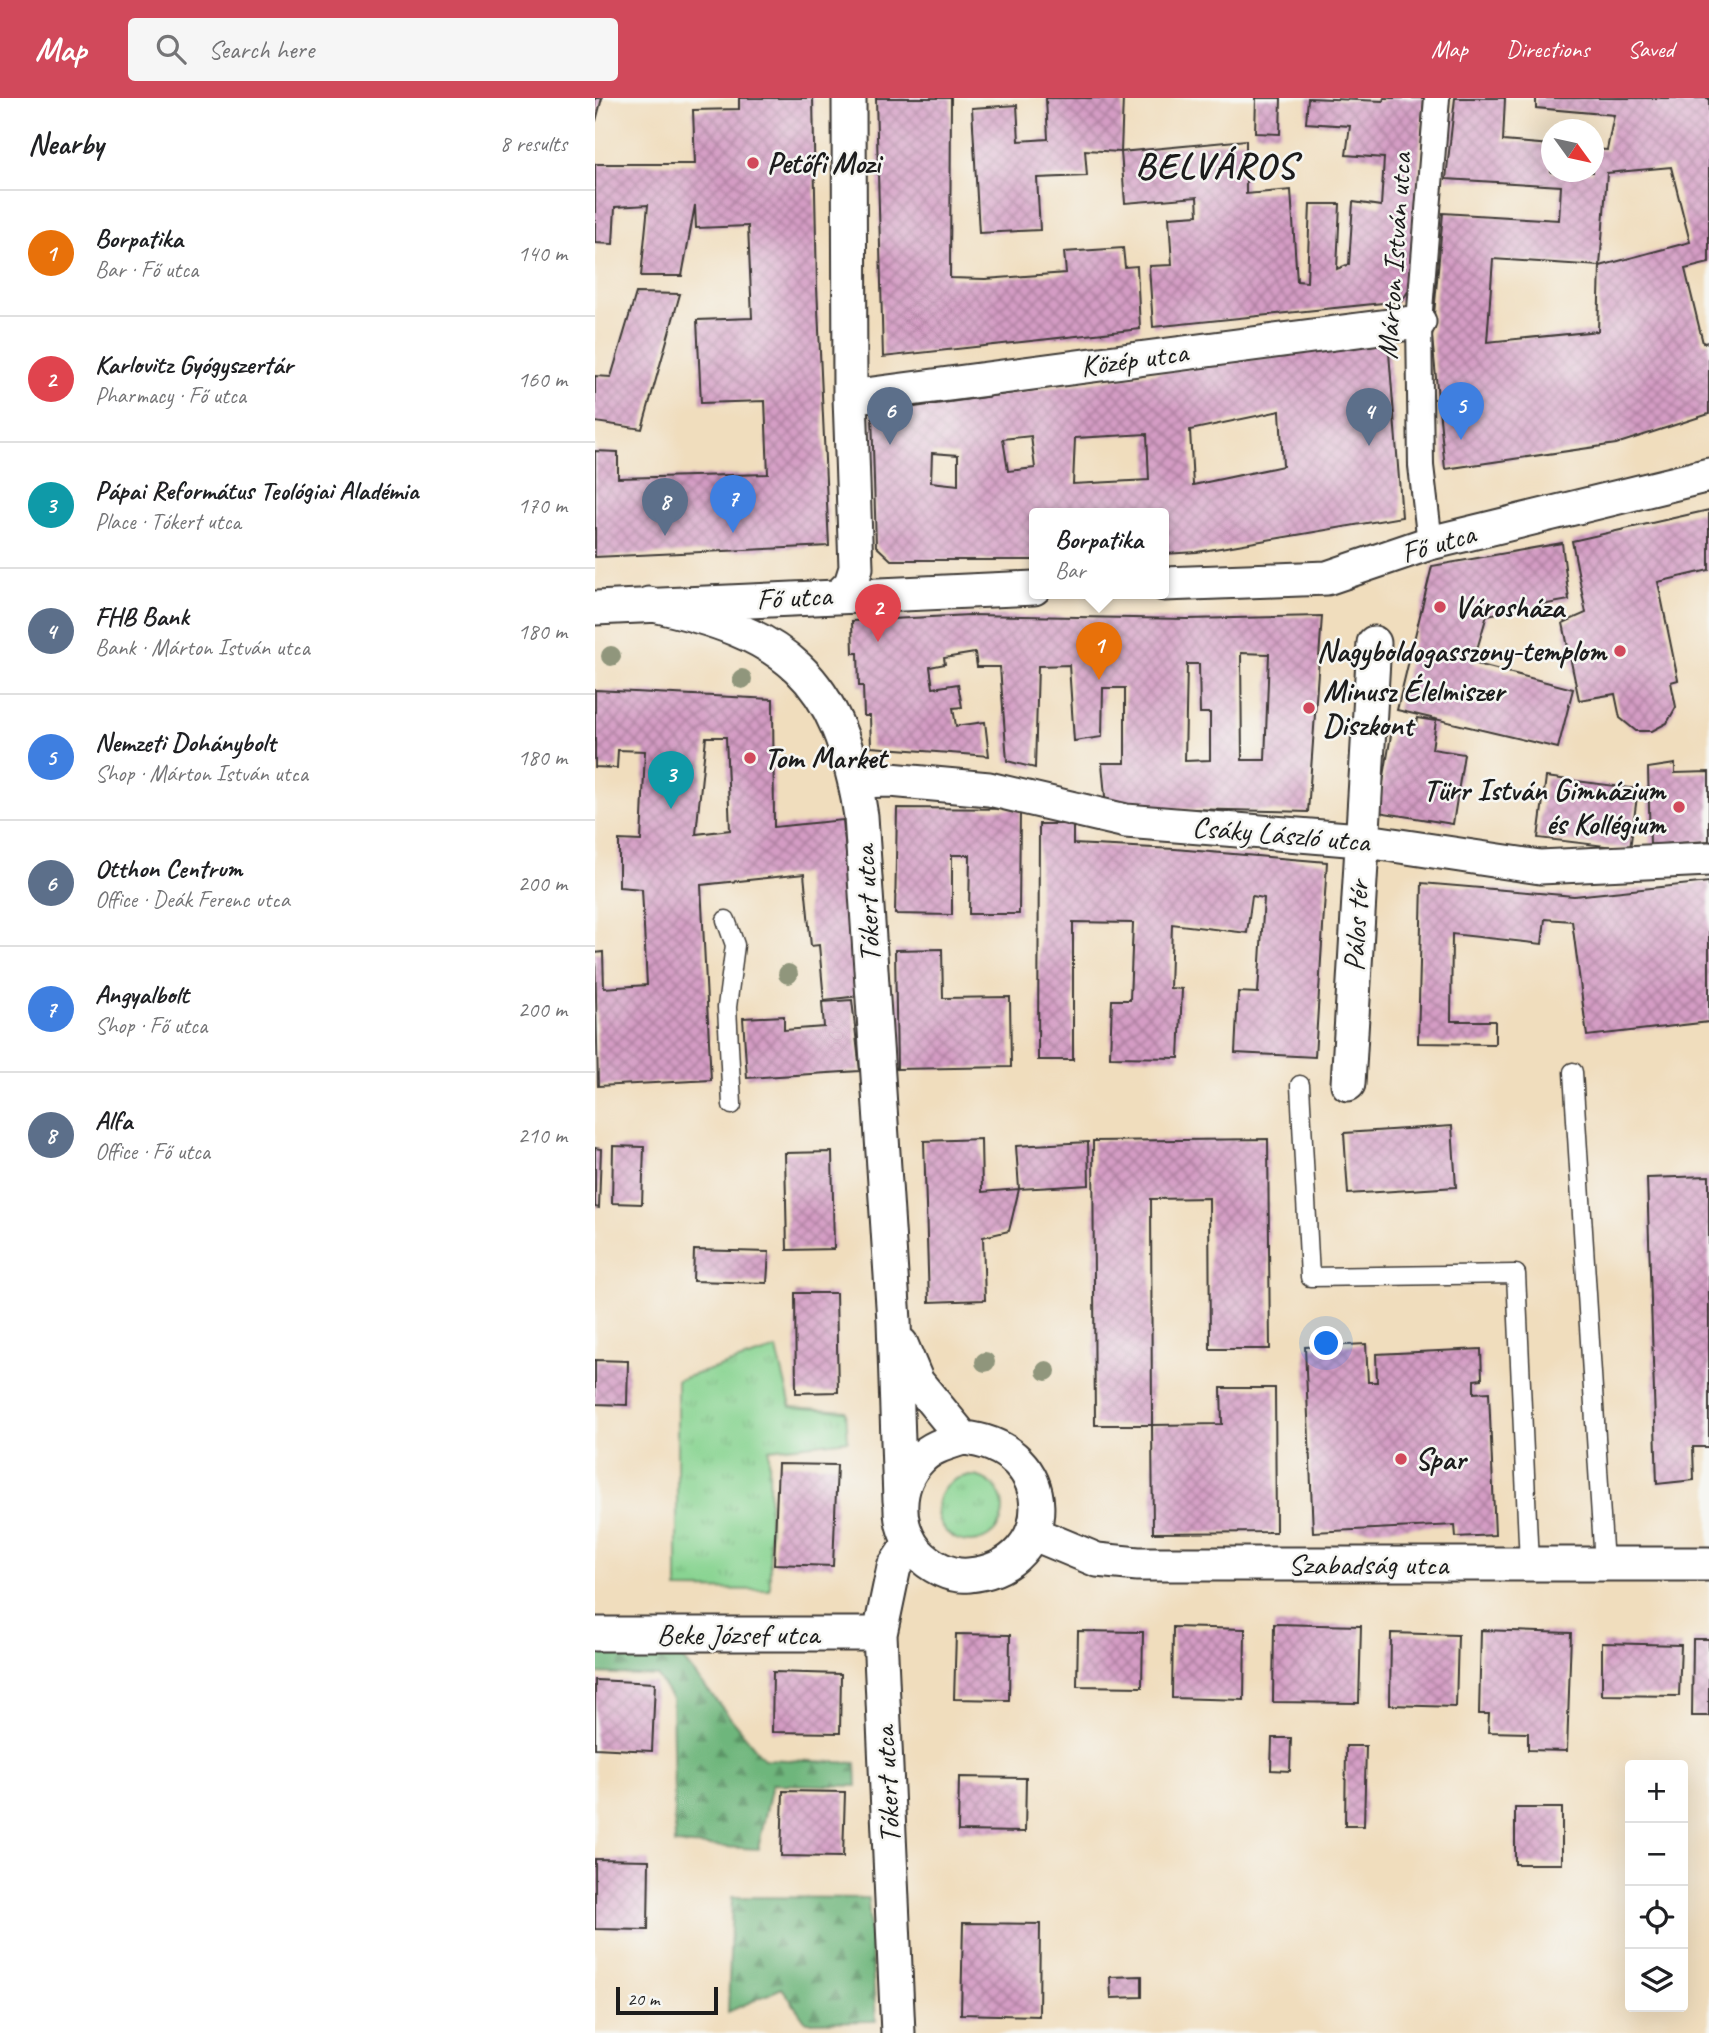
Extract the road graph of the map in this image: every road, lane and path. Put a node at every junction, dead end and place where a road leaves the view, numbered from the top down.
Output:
1 (849, 98) edge
2 (1437, 98) edge
3 (1419, 321) junction
4 (850, 397) junction
5 (1709, 475) edge
6 (1430, 543) junction
7 (1169, 584) edge
8 (1029, 588) edge
9 (840, 594) junction
10 (649, 604) junction
11 (595, 608) edge
12 (1374, 643) dead end
13 (856, 781) junction
14 (1360, 840) junction
15 (1709, 859) edge
16 (726, 920) dead end
17 (1573, 1072) dead end
18 (1348, 1084) dead end
19 (1300, 1085) dead end
20 (732, 1105) dead end
21 (894, 1321) junction
22 (963, 1438) junction
23 (900, 1500) junction
24 (1032, 1532) junction
25 (910, 1543) junction
26 (1529, 1564) junction
27 (1604, 1564) junction
28 (1709, 1564) edge
29 (880, 1633) junction
30 (595, 1634) edge
31 (898, 2033) edge

1 - 4 street
2 - 3 street, Márton István utca
3 - 4 street, Közép utca
3 - 6 street, Márton István utca
4 - 9 street
5 - 6 street, Fő utca
6 - 7 street, Fő utca
8 - 9 street, Fő utca
9 - 10 street, Fő utca
10 - 11 street, Fő utca
10 - 13 street, Tókert utca
12 - 14 street, Pálos tér
13 - 14 street, Csáky László utca
13 - 21 street, Tókert utca
14 - 15 street, Csáky László utca
14 - 18 street, Pálos tér
16 - 20 lane
17 - 27 lane
19 - 26 lane
21 - 22 street, Tókert utca
21 - 23 street, Tókert utca
22 - 23 street
22 - 24 street
23 - 25 street, Tókert utca
24 - 25 street
24 - 26 street, Szabadság utca
25 - 29 street, Tókert utca
26 - 27 street, Szabadság utca
27 - 28 street, Szabadság utca
29 - 30 street, Beke József utca
29 - 31 street, Tókert utca

